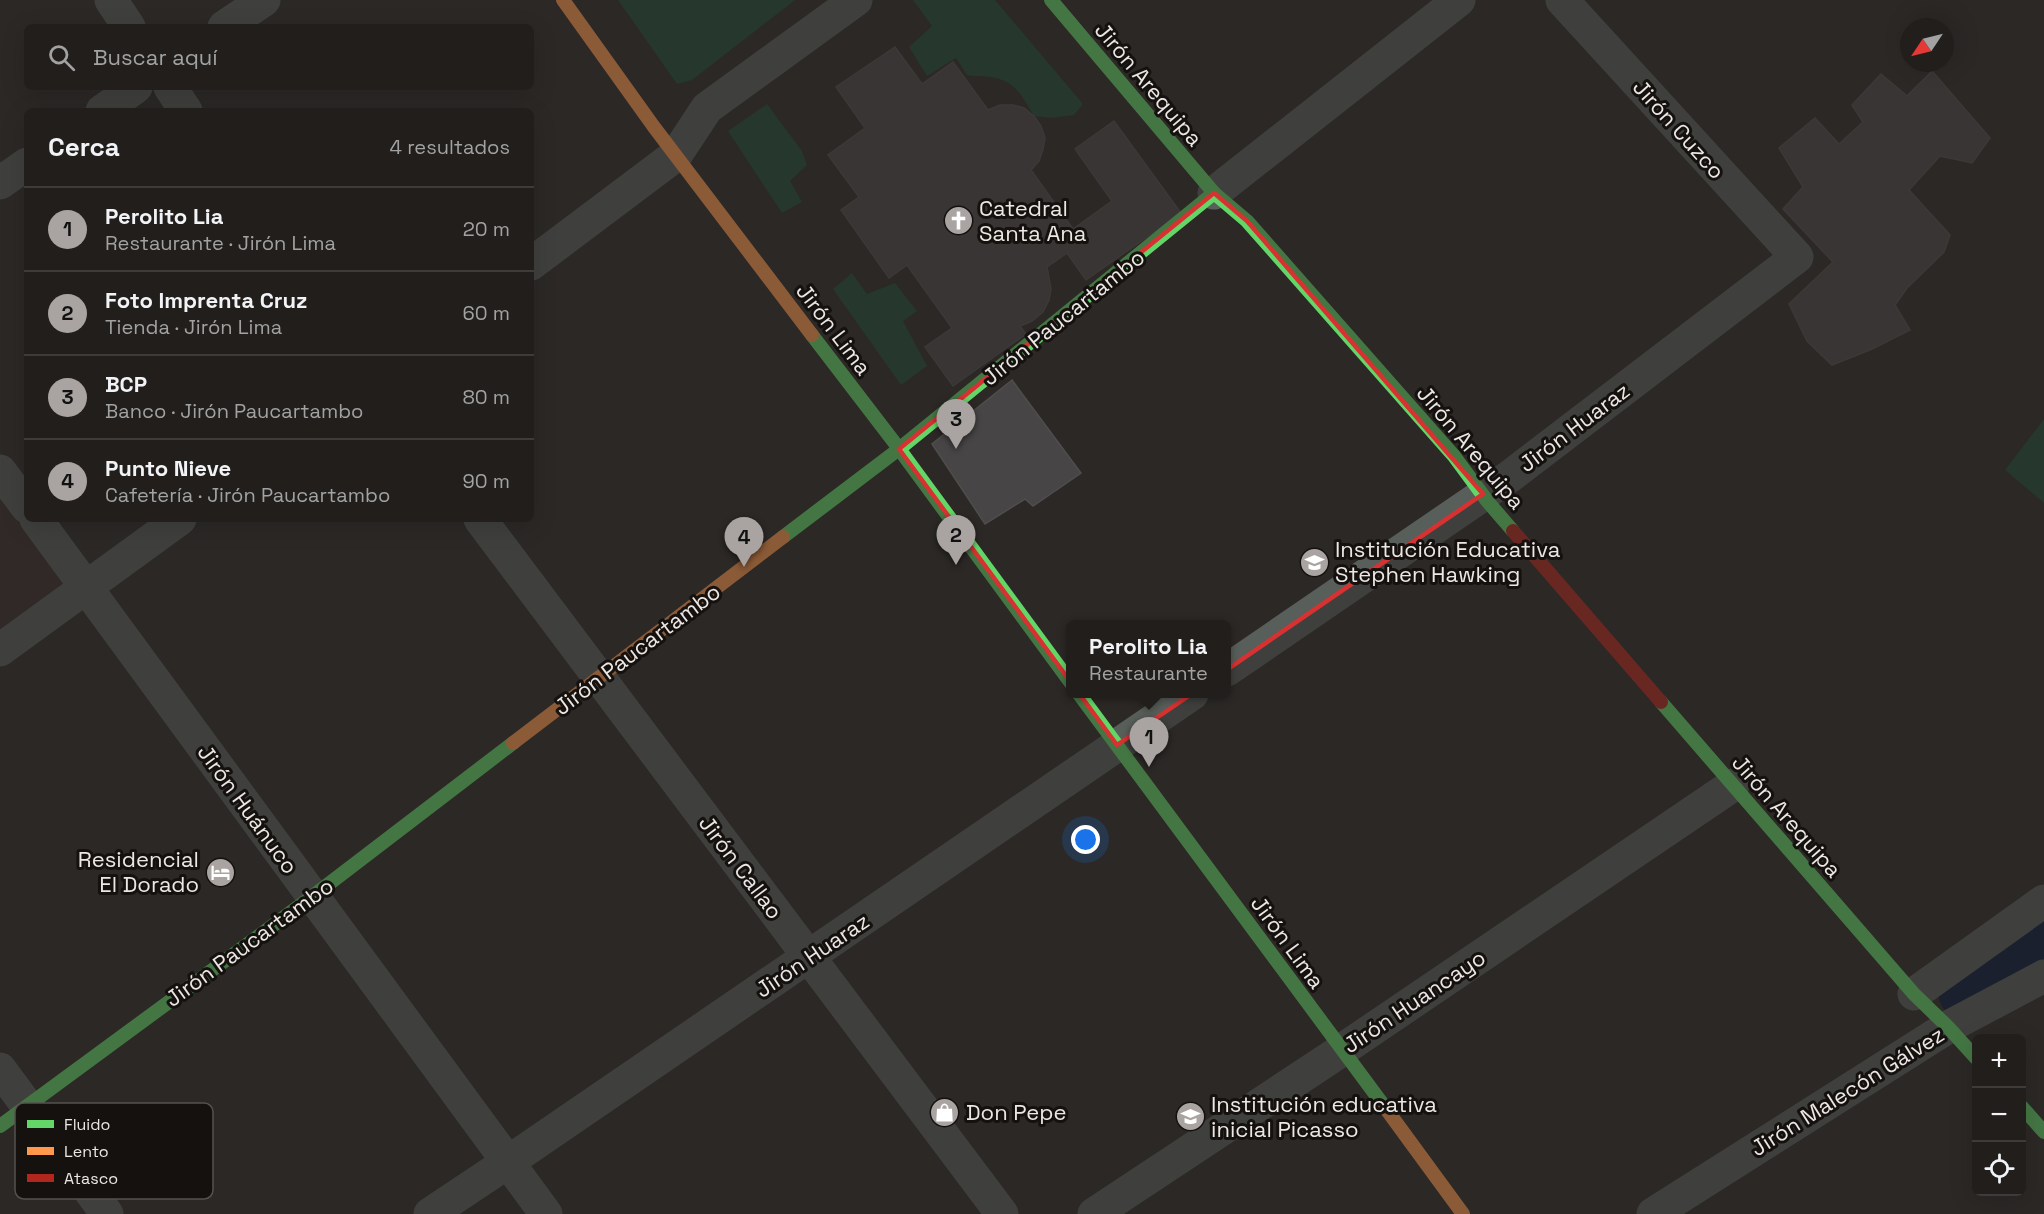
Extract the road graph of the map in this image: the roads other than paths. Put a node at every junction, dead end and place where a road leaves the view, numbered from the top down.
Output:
1 (111, 0) edge
2 (264, 0) edge
3 (563, 0) edge
4 (856, 0) edge
5 (1051, 0) edge
6 (1459, 0) edge
7 (1562, 0) edge
8 (127, 24) edge
9 (228, 24) edge
10 (132, 90) edge
11 (172, 90) edge
12 (106, 108) edge
13 (184, 108) edge
14 (676, 155) junction
15 (24, 166) edge
16 (0, 183) edge
17 (1214, 194) junction
18 (1797, 257) joint
19 (534, 262) edge
20 (899, 449) junction
21 (0, 471) edge
22 (1483, 494) junction
23 (24, 503) edge
24 (38, 522) edge
25 (176, 522) edge
26 (482, 522) edge
27 (86, 587) junction
28 (0, 650) edge
29 (1231, 667) edge
30 (1066, 676) edge
31 (599, 678) junction
32 (1082, 698) edge
33 (1185, 698) edge
34 (1117, 745) junction
35 (1733, 785) junction
36 (313, 896) junction
37 (2044, 901) edge
38 (809, 957) junction
39 (2044, 976) edge
40 (1914, 994) junction
41 (1948, 1027) junction
42 (1342, 1050) junction
43 (1972, 1053) edge
44 (0, 1069) edge
45 (26, 1103) edge
46 (30, 1103) edge
47 (2026, 1112) edge
48 (15, 1114) edge
49 (0, 1126) edge
50 (2044, 1132) edge
51 (508, 1162) junction
52 (96, 1199) edge
53 (107, 1214) edge
54 (430, 1214) edge
55 (546, 1214) edge
56 (1002, 1214) edge
57 (1094, 1214) edge
58 (1463, 1214) edge
59 (1653, 1214) edge

1 - 8 street
2 - 9 street
3 - 14 street, Jirón Lima
4 - 14 street
5 - 17 street, Jirón Arequipa
6 - 17 street, Jirón Paucartambo
7 - 18 street, Jirón Cuzco
10 - 12 street
11 - 13 street
14 - 19 street
14 - 20 street, Jirón Lima
15 - 16 street
17 - 20 street, Jirón Paucartambo
17 - 22 street, Jirón Arequipa
18 - 22 street, Jirón Huaraz
20 - 30 street, Jirón Lima
20 - 31 street, Jirón Paucartambo
21 - 23 street
22 - 29 street, Jirón Huaraz
22 - 35 street, Jirón Arequipa
24 - 27 street, Jirón Huánuco
25 - 27 street
26 - 31 street, Jirón Callao
27 - 28 street
27 - 36 street, Jirón Huánuco
31 - 36 street, Jirón Paucartambo
31 - 38 street, Jirón Callao
32 - 34 street, Jirón Lima
33 - 34 street, Jirón Huaraz
34 - 38 street, Jirón Huaraz
34 - 42 street, Jirón Lima
35 - 40 street, Jirón Arequipa
35 - 42 street, Jirón Huancayo
36 - 46 street, Jirón Paucartambo
36 - 51 street, Jirón Huánuco
37 - 40 street, Jirón Malecón Gálvez
38 - 51 street, Jirón Huaraz
38 - 56 street, Jirón Callao
39 - 41 street, Jirón Malecón Gálvez
40 - 41 street, Jirón Arequipa
41 - 43 street, Jirón Arequipa
41 - 59 street, Jirón Malecón Gálvez
42 - 57 street, Jirón Huancayo
42 - 58 street, Jirón Lima
44 - 45 street
47 - 50 street
48 - 49 street, Jirón Paucartambo
51 - 54 street, Jirón Huaraz
51 - 55 street, Jirón Huánuco
52 - 53 street

